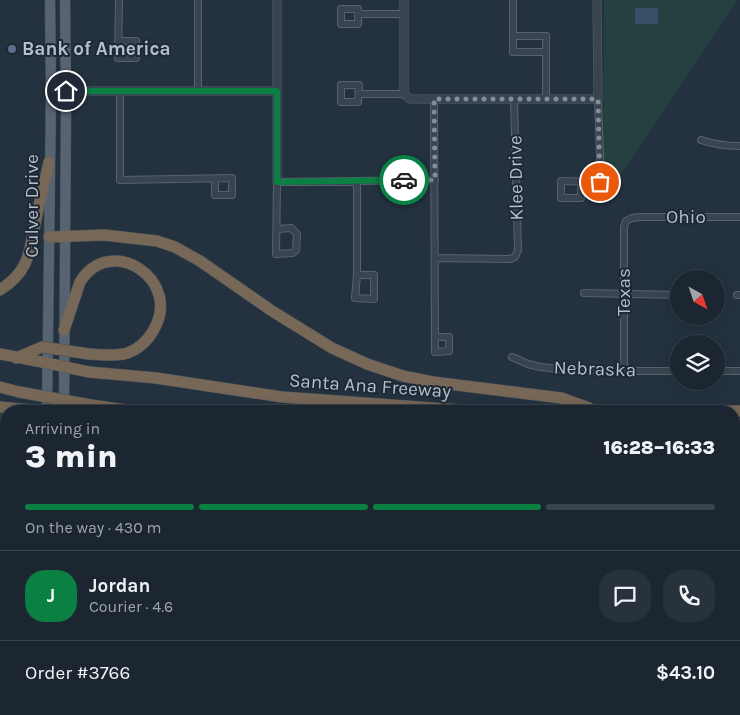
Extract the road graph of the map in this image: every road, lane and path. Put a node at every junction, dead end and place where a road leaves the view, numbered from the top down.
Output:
1 (50, 0) edge
2 (65, 0) edge
3 (119, 0) edge
4 (198, 0) edge
5 (277, 0) edge
6 (404, 0) edge
7 (513, 0) edge
8 (597, 0) edge
9 (358, 14) dead end
10 (404, 14) junction
11 (513, 36) junction
12 (118, 41) dead end
13 (546, 52) junction
14 (66, 91) junction
15 (120, 91) junction
16 (198, 91) junction
17 (277, 91) junction
18 (51, 92) junction
19 (358, 94) dead end
20 (404, 94) junction
21 (434, 99) junction
22 (514, 99) junction
23 (546, 99) junction
24 (598, 99) junction
25 (701, 140) dead end
26 (740, 146) edge
27 (49, 162) junction
28 (215, 179) dead end
29 (435, 180) junction
30 (581, 181) dead end
31 (277, 182) junction
32 (356, 182) junction
33 (740, 217) edge
34 (632, 218) joint
35 (277, 229) junction
36 (49, 237) junction
37 (65, 237) junction
38 (435, 258) junction
39 (356, 274) junction
40 (0, 290) edge
41 (584, 293) dead end
42 (624, 294) junction
43 (670, 295) edge
44 (64, 330) junction
45 (435, 338) dead end
46 (0, 354) edge
47 (512, 356) dead end
48 (20, 358) junction
49 (624, 371) junction
50 (670, 371) edge
51 (725, 371) edge
52 (740, 371) edge
53 (0, 387) edge
54 (47, 405) edge
55 (64, 405) edge
56 (91, 405) edge
57 (400, 405) edge
58 (580, 405) edge

1 - 18 main road, Culver Drive
2 - 14 main road, Culver Drive
3 - 12 street
4 - 16 street
5 - 17 street
6 - 10 street
7 - 11 street
8 - 24 street
9 - 10 street
10 - 20 street
11 - 13 street
11 - 13 street
13 - 23 street
14 - 15 street
14 - 18 street
14 - 37 main road, Culver Drive
15 - 16 street
15 - 28 street
16 - 17 street
17 - 31 street
18 - 27 main road, Culver Drive
19 - 20 street
20 - 21 street
21 - 22 street
21 - 29 street
22 - 23 street
22 - 38 street, Klee Drive
23 - 24 street
24 - 30 street
25 - 26 street
27 - 36 main road, Culver Drive
27 - 40 highway
29 - 32 street
29 - 38 street
31 - 32 street
31 - 35 street
32 - 39 street
33 - 34 street, Ohio
34 - 42 street, Texas
35 - 35 street
36 - 37 highway
36 - 54 main road, Culver Drive
37 - 44 main road, Culver Drive
37 - 58 highway
38 - 45 street
39 - 39 street
41 - 42 street
42 - 43 street
42 - 49 street, Texas
44 - 48 highway, bridge
44 - 55 main road, Culver Drive
46 - 48 highway, Santa Ana Freeway
47 - 49 street, Nebraska
48 - 57 highway, Santa Ana Freeway, bridge
49 - 50 street, Nebraska
51 - 52 street
53 - 56 highway, bridge

